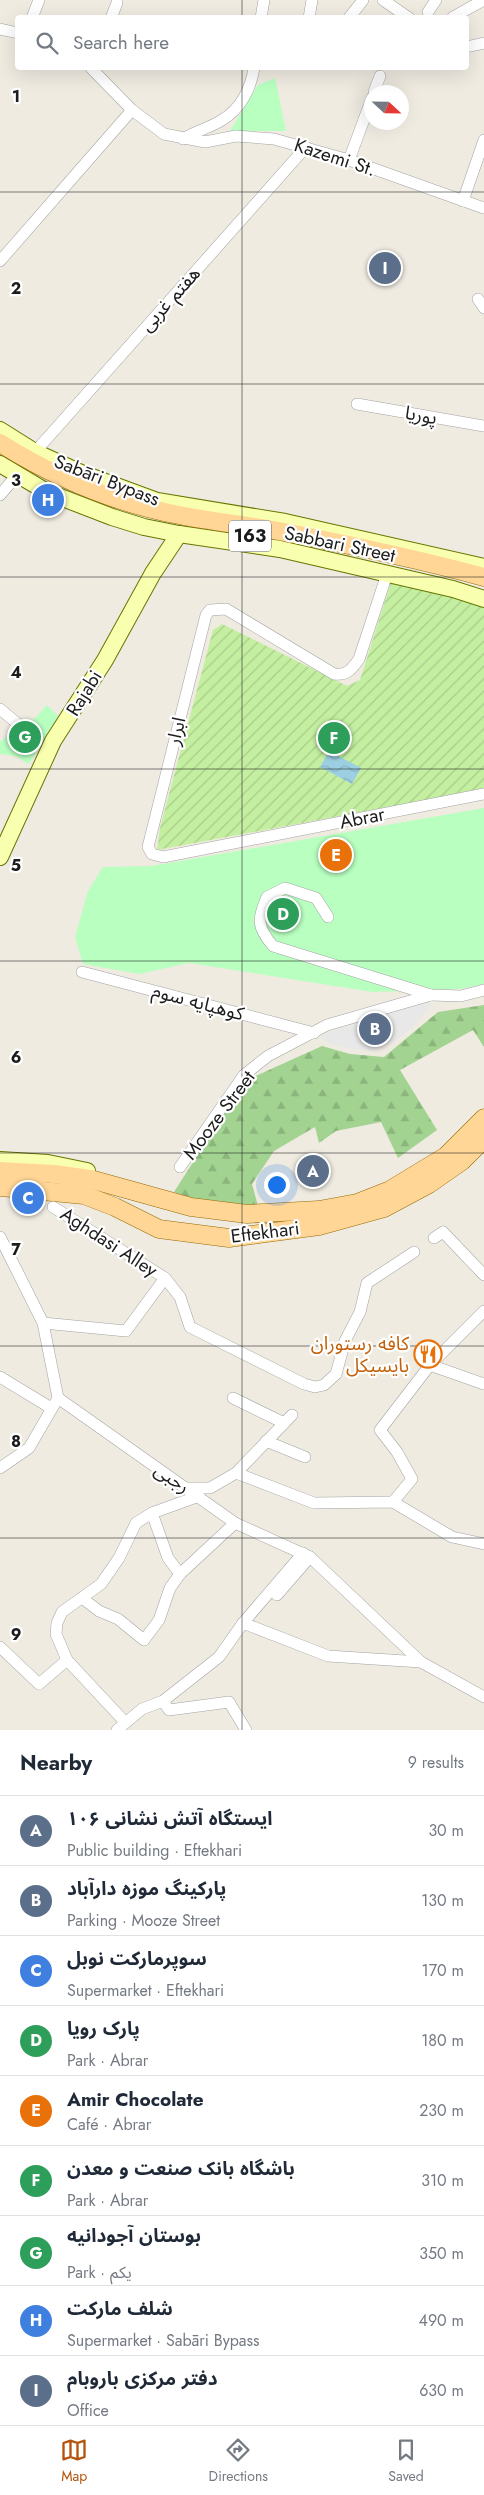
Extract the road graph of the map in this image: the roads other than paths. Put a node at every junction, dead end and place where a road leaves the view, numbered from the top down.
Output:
1 (40, 0) edge
2 (264, 0) edge
3 (312, 0) edge
4 (363, 0) edge
5 (383, 0) edge
6 (436, 0) edge
7 (484, 0) edge
8 (117, 3) dead end
9 (428, 12) dead end
10 (392, 13) edge
11 (33, 15) edge
12 (111, 15) edge
13 (262, 15) edge
14 (310, 15) edge
15 (352, 15) edge
16 (457, 15) edge
17 (0, 29) edge
18 (15, 32) edge
19 (484, 43) edge
20 (469, 46) edge
21 (93, 70) edge
22 (254, 70) edge
23 (380, 76) dead end
24 (377, 85) edge
25 (132, 110) junction
26 (364, 120) edge
27 (182, 139) junction
28 (484, 140) edge
29 (306, 147) junction
30 (349, 160) junction
31 (463, 201) junction
32 (484, 208) edge
33 (0, 261) edge
34 (357, 404) dead end
35 (484, 426) edge
36 (0, 430) edge
37 (0, 443) edge
38 (0, 453) edge
39 (0, 464) edge
40 (26, 464) junction
41 (0, 495) edge
42 (179, 534) junction
43 (484, 567) edge
44 (387, 574) junction
45 (484, 577) edge
46 (484, 588) edge
47 (484, 598) edge
48 (0, 709) edge
49 (18, 724) dead end
50 (484, 794) edge
51 (0, 857) edge
52 (328, 917) dead end
53 (82, 972) dead end
54 (484, 990) edge
55 (431, 995) junction
56 (314, 1033) junction
57 (484, 1118) edge
58 (484, 1139) edge
59 (0, 1160) edge
60 (180, 1167) dead end
61 (0, 1171) edge
62 (0, 1187) edge
63 (159, 1197) junction
64 (384, 1200) junction
65 (53, 1207) dead end
66 (191, 1207) junction
67 (183, 1233) junction
68 (0, 1237) edge
69 (434, 1238) dead end
70 (414, 1252) dead end
71 (484, 1275) edge
72 (165, 1278) junction
73 (484, 1311) edge
74 (43, 1322) junction
75 (430, 1365) junction
76 (0, 1377) edge
77 (484, 1384) edge
78 (233, 1398) dead end
79 (54, 1403) junction
80 (266, 1441) junction
81 (306, 1457) dead end
82 (0, 1468) edge
83 (236, 1473) junction
84 (186, 1488) junction
85 (199, 1496) junction
86 (394, 1502) junction
87 (152, 1513) junction
88 (235, 1523) junction
89 (484, 1544) edge
90 (306, 1555) junction
91 (180, 1574) junction
92 (82, 1598) junction
93 (247, 1623) junction
94 (0, 1647) edge
95 (67, 1660) junction
96 (421, 1662) junction
97 (484, 1696) edge
98 (163, 1701) junction
99 (121, 1726) edge
100 (246, 1730) edge

1 - 11 street
2 - 13 street
3 - 14 street
4 - 15 street
5 - 10 street
6 - 9 street
7 - 16 street
8 - 12 street
17 - 18 street
19 - 20 street
21 - 25 street, Kazemi St.
22 - 27 street
23 - 24 street
25 - 27 street, Kazemi St.
25 - 33 street
26 - 30 street
27 - 29 street, Kazemi St.
28 - 31 street
29 - 30 street, Kazemi St.
29 - 40 street, هفتم غربی
30 - 31 street, Kazemi St.
31 - 32 street, Kazemi St.
34 - 35 street, پوریا
36 - 40 main road, Sabāri Bypass
37 - 40 main road, Sabbari Street / 163
38 - 40 main road, 163
39 - 40 main road, Sabāri Bypass
40 - 41 street, هفتم غربی
40 - 42 main road, Sabāri Bypass
40 - 43 main road, Sabāri Bypass
40 - 45 main road, Sabbari Street / 163
40 - 46 main road, 163
42 - 44 main road, Sabāri Bypass
42 - 51 main road, Rajabi
44 - 47 main road, Sabāri Bypass
44 - 50 street, ابرار
48 - 49 street
52 - 55 street
53 - 56 street, کوهپایه سوم
54 - 55 street, Mooze Street
55 - 56 street, Mooze Street
56 - 60 street, Mooze Street
57 - 64 main road, Eftekhari
58 - 64 main road, Eftekhari
59 - 63 main road
61 - 63 main road, Eftekhari
62 - 67 main road, Eftekhari
63 - 66 main road, Eftekhari
64 - 66 main road, Eftekhari
64 - 67 main road, Eftekhari
65 - 72 street, Aghdasi Alley
66 - 67 main road
68 - 74 street
69 - 71 street
70 - 72 street, Aghdasi Alley
72 - 74 street
73 - 75 street
74 - 79 street
75 - 77 street
75 - 86 street
76 - 79 street, رجبی
78 - 80 street
79 - 82 street
79 - 84 street, رجبی
80 - 81 street
80 - 83 street
83 - 84 street
83 - 86 street
84 - 85 street, رجبی
85 - 87 street
85 - 88 street, رجبی
86 - 89 street
87 - 91 street
87 - 92 street
88 - 90 street, رجبی
88 - 91 street
90 - 93 street
90 - 96 street, رجبی
91 - 92 street
92 - 95 street
93 - 96 street
93 - 98 street
94 - 95 street
95 - 99 street
96 - 97 street
98 - 99 street
98 - 100 street

